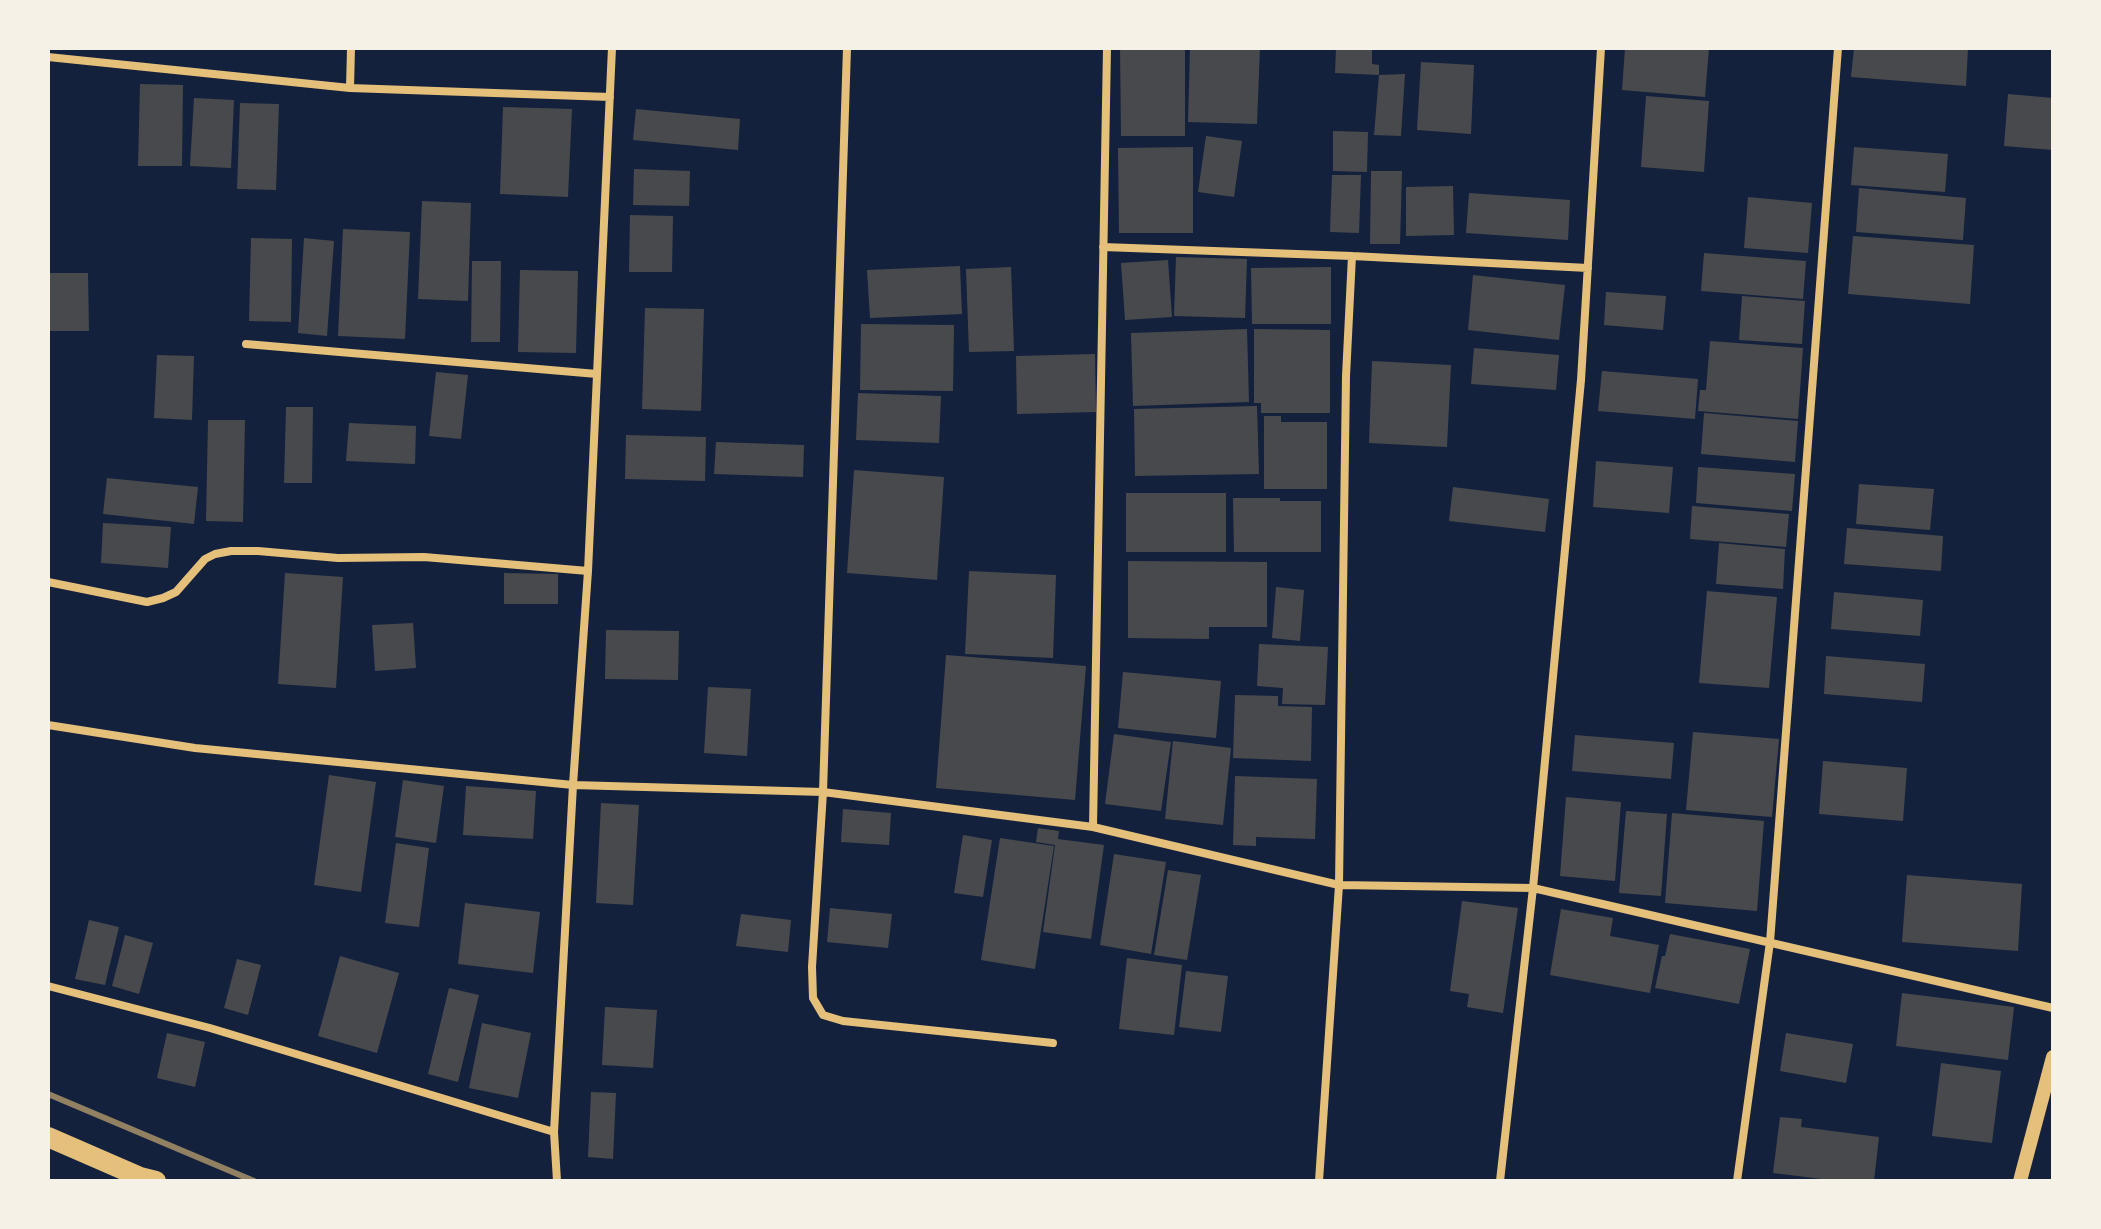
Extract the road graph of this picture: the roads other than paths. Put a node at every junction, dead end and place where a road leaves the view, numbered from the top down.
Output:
1 (351, 48) edge
2 (612, 48) edge
3 (847, 48) edge
4 (1107, 48) edge
5 (1601, 48) edge
6 (1838, 48) edge
7 (48, 57) edge
8 (350, 88) junction
9 (610, 97) junction
10 (1103, 247) junction
11 (1352, 256) junction
12 (1588, 268) junction
13 (246, 344) dead end
14 (597, 374) junction
15 (588, 571) junction
16 (48, 582) edge
17 (48, 725) edge
18 (573, 785) junction
19 (823, 792) junction
20 (1093, 827) junction
21 (1339, 885) junction
22 (1533, 888) junction
23 (1770, 942) junction
24 (48, 986) edge
25 (2053, 1008) edge
26 (1053, 1043) dead end
27 (2053, 1057) edge
28 (554, 1132) junction
29 (48, 1137) edge
30 (156, 1181) edge
31 (557, 1181) edge
32 (1319, 1181) edge
33 (1500, 1181) edge
34 (1737, 1181) edge
35 (2020, 1181) edge

1 - 8 street
2 - 9 street
3 - 19 street
4 - 10 street
5 - 12 street
6 - 23 street
7 - 8 street
8 - 9 street
9 - 14 street
10 - 11 street
10 - 20 street
11 - 12 street
11 - 21 street
12 - 22 street
13 - 14 street
14 - 15 street
15 - 16 street
15 - 18 street
17 - 18 street
18 - 19 street
18 - 28 street
19 - 20 street
19 - 26 street
20 - 21 street
21 - 22 street
21 - 32 street
22 - 23 street
22 - 33 street
23 - 25 street
23 - 34 street
24 - 28 street
27 - 35 street
28 - 31 street
29 - 30 main road

